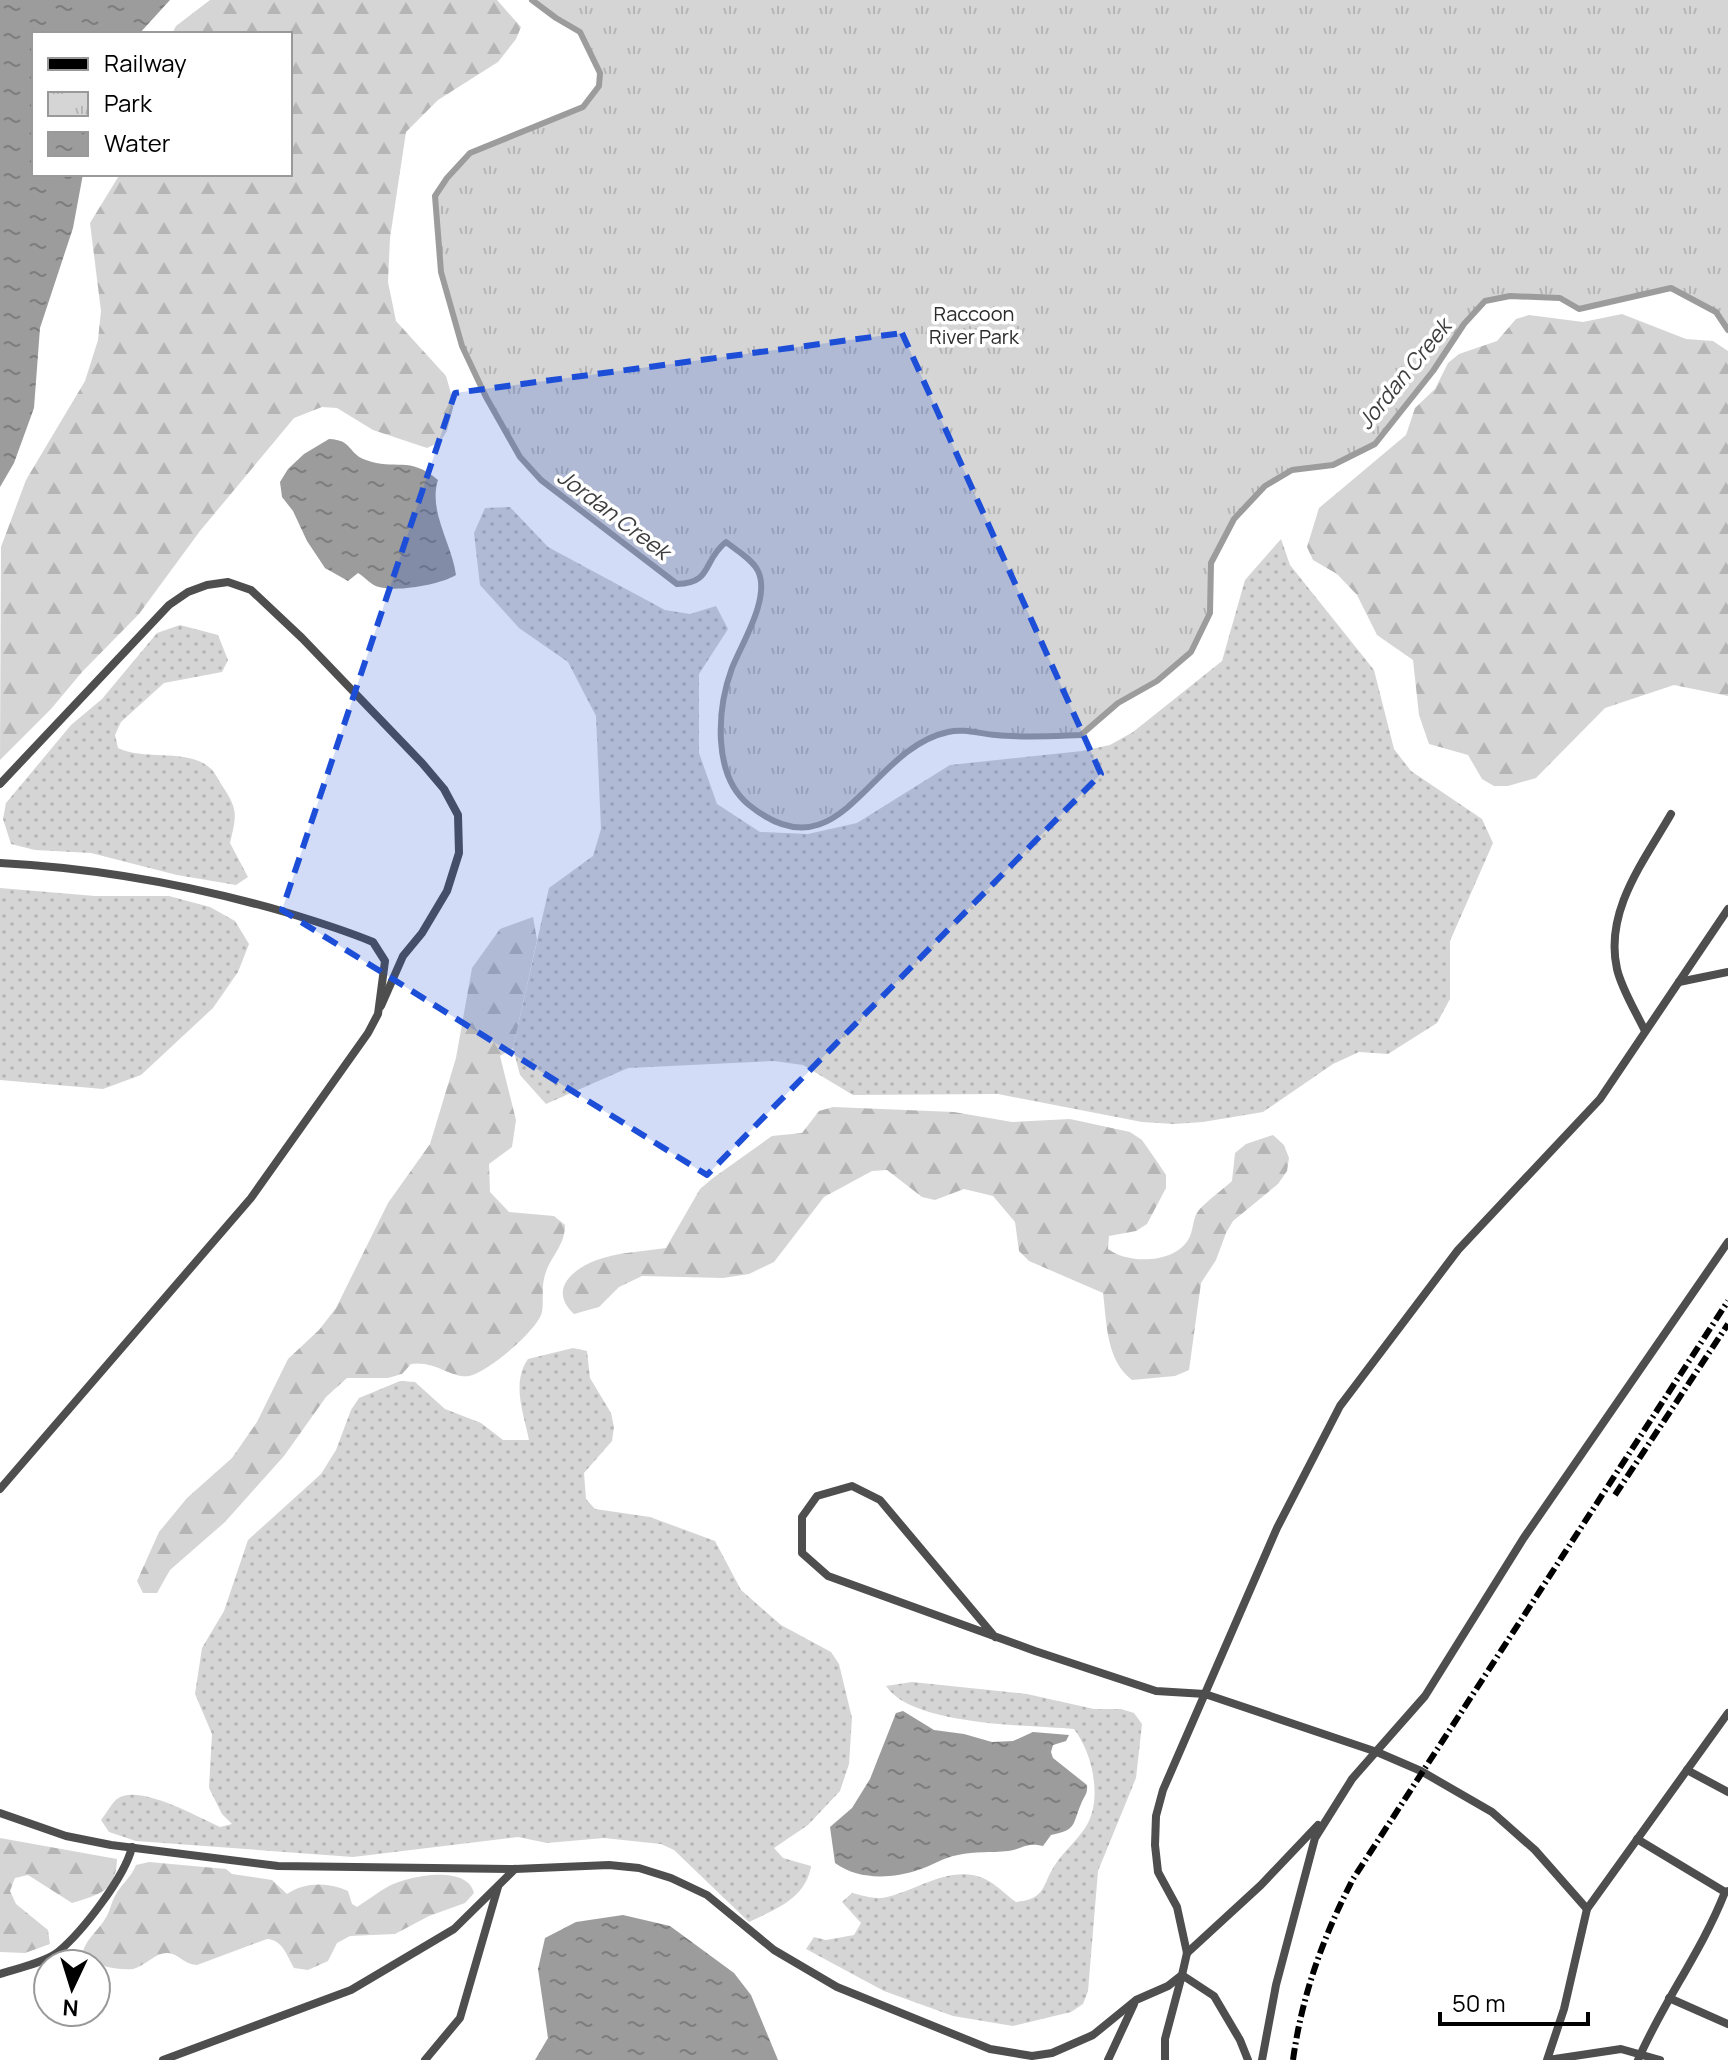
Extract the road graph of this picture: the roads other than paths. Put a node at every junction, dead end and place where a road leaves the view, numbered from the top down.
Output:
1 (0, 784) edge
2 (1671, 814) dead end
3 (0, 863) edge
4 (1728, 909) edge
5 (1728, 972) edge
6 (1679, 982) junction
7 (378, 1014) junction
8 (1645, 1031) junction
9 (1728, 1242) edge
10 (0, 1489) edge
11 (995, 1637) junction
12 (1205, 1694) junction
13 (1728, 1713) edge
14 (1377, 1752) junction
15 (1687, 1770) junction
16 (1728, 1792) edge
17 (1330, 1812) junction
18 (0, 1813) edge
19 (1637, 1839) junction
20 (132, 1847) junction
21 (515, 1869) junction
22 (498, 1886) junction
23 (1726, 1891) edge
24 (1587, 1909) junction
25 (1187, 1953) junction
26 (0, 1974) edge
27 (1182, 1975) junction
28 (1669, 1998) junction
29 (1136, 2000) junction
30 (1728, 2024) edge
31 (1639, 2057) edge
32 (163, 2060) edge
33 (425, 2060) edge
34 (1108, 2060) edge
35 (1165, 2060) edge
36 (1248, 2060) edge
37 (1262, 2060) edge
38 (1548, 2060) edge
39 (1660, 2060) edge

1 - 7 lane
2 - 8 lane
3 - 7 lane
4 - 6 lane
5 - 6 lane
6 - 8 lane
7 - 10 lane
8 - 12 lane
9 - 14 lane
11 - 11 lane
11 - 12 lane
12 - 14 lane
12 - 25 lane
13 - 15 lane
14 - 17 lane
14 - 24 lane
15 - 16 lane
15 - 19 lane
17 - 25 lane
17 - 37 lane
18 - 20 lane
19 - 23 lane
19 - 24 lane
20 - 21 lane
20 - 26 lane
21 - 22 lane
21 - 29 lane
22 - 32 lane
22 - 33 lane
23 - 28 lane
24 - 38 lane
25 - 27 lane
27 - 29 lane
27 - 35 lane
27 - 36 lane
28 - 30 lane
28 - 31 lane
29 - 34 lane
31 - 38 lane
31 - 39 lane

